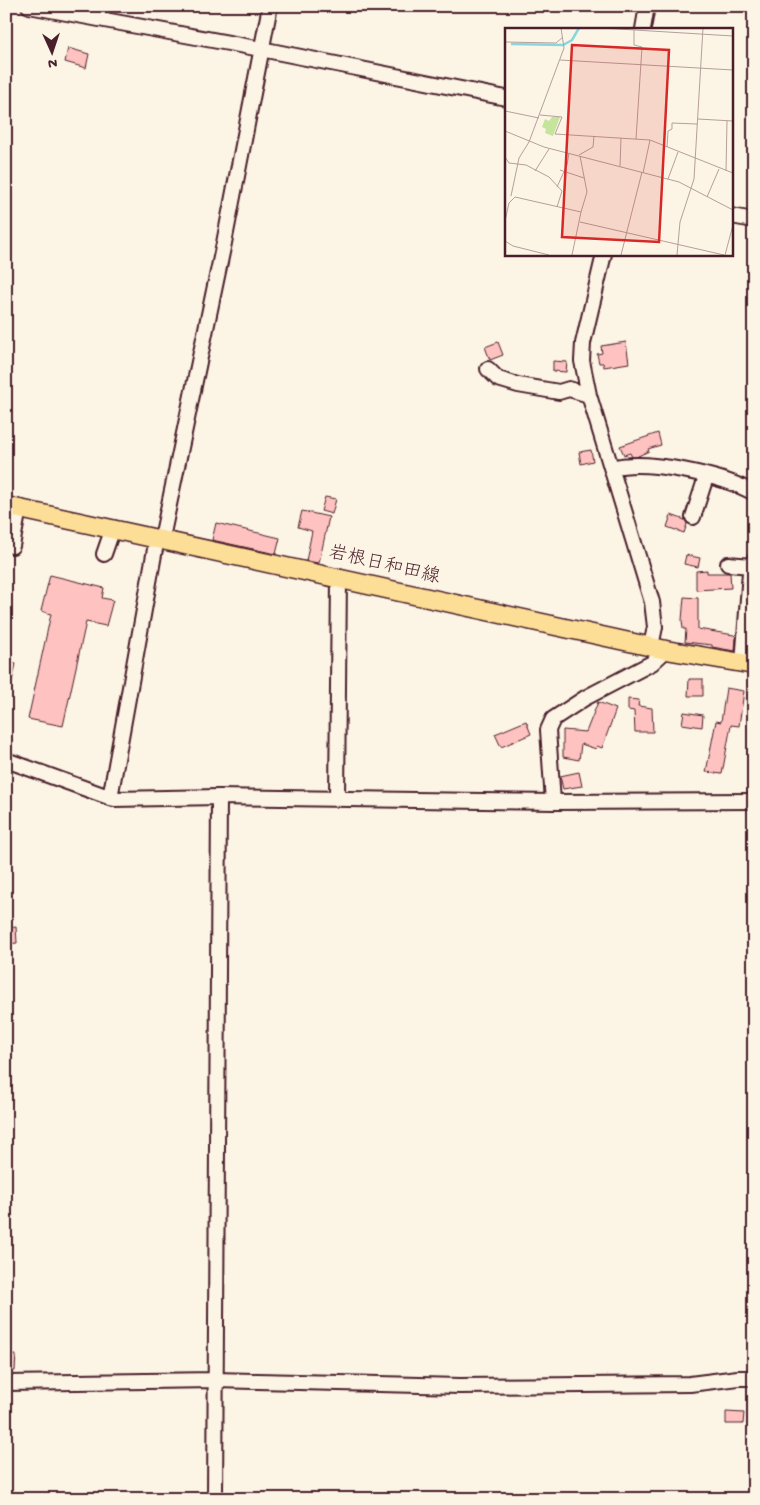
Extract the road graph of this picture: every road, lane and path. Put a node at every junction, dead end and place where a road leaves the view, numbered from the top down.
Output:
1 (29, 6) edge
2 (270, 6) edge
3 (647, 6) edge
4 (643, 28) edge
5 (261, 48) junction
6 (505, 98) edge
7 (732, 216) edge
8 (754, 220) edge
9 (604, 255) edge
10 (488, 369) dead end
11 (589, 394) junction
12 (612, 468) junction
13 (706, 477) junction
14 (754, 493) edge
15 (13, 507) edge
16 (693, 517) dead end
17 (113, 528) junction
18 (159, 538) junction
19 (12, 546) dead end
20 (104, 554) dead end
21 (752, 563) edge
22 (728, 564) dead end
23 (339, 577) junction
24 (658, 648) junction
25 (748, 664) edge
26 (6, 760) edge
27 (219, 797) junction
28 (110, 798) junction
29 (337, 798) junction
30 (754, 801) edge
31 (553, 802) junction
32 (754, 1378) edge
33 (216, 1380) junction
34 (6, 1382) edge
35 (215, 1499) edge

1 - 5 street
2 - 5 street
3 - 4 street
5 - 6 street
5 - 18 street
7 - 8 street
9 - 11 street
10 - 11 street
11 - 12 street
12 - 13 street
12 - 24 street
13 - 14 street
13 - 16 street
15 - 17 main road, 岩根日和田線
15 - 19 street
17 - 18 main road, 岩根日和田線
17 - 20 street
18 - 23 main road, 岩根日和田線
18 - 28 street
21 - 22 street
21 - 25 street
23 - 24 main road, 岩根日和田線
23 - 29 street
24 - 25 main road, 岩根日和田線
24 - 31 street
26 - 28 street
27 - 28 street
27 - 29 street
27 - 33 street
29 - 31 street
30 - 31 street
32 - 33 street
33 - 34 street
33 - 35 street

